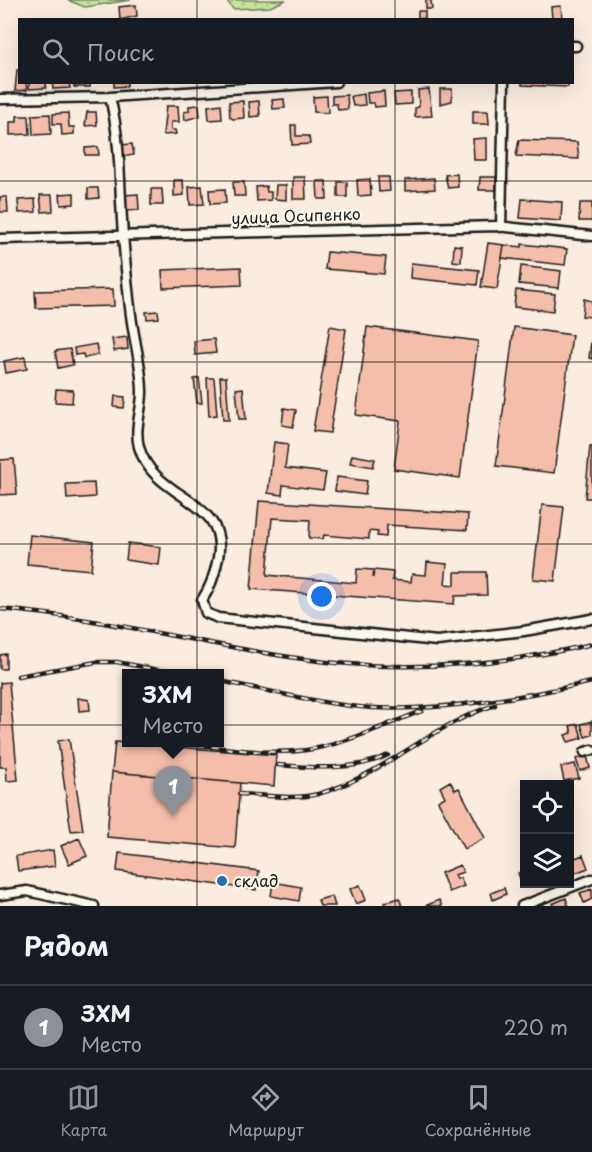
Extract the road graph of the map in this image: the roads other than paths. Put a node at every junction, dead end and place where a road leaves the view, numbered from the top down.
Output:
1 (306, 84) edge
2 (504, 84) edge
3 (110, 97) junction
4 (0, 99) edge
5 (501, 227) junction
6 (123, 236) junction
7 (592, 236) edge
8 (0, 239) edge
9 (592, 619) edge
10 (592, 879) edge
11 (0, 895) edge
12 (94, 906) edge
13 (522, 906) edge

1 - 3 street
2 - 5 street
3 - 4 street
3 - 6 street
5 - 6 street, улица Осипенко
5 - 7 street, улица Осипенко
6 - 8 street, улица Осипенко
6 - 9 street
10 - 13 street
11 - 12 street

